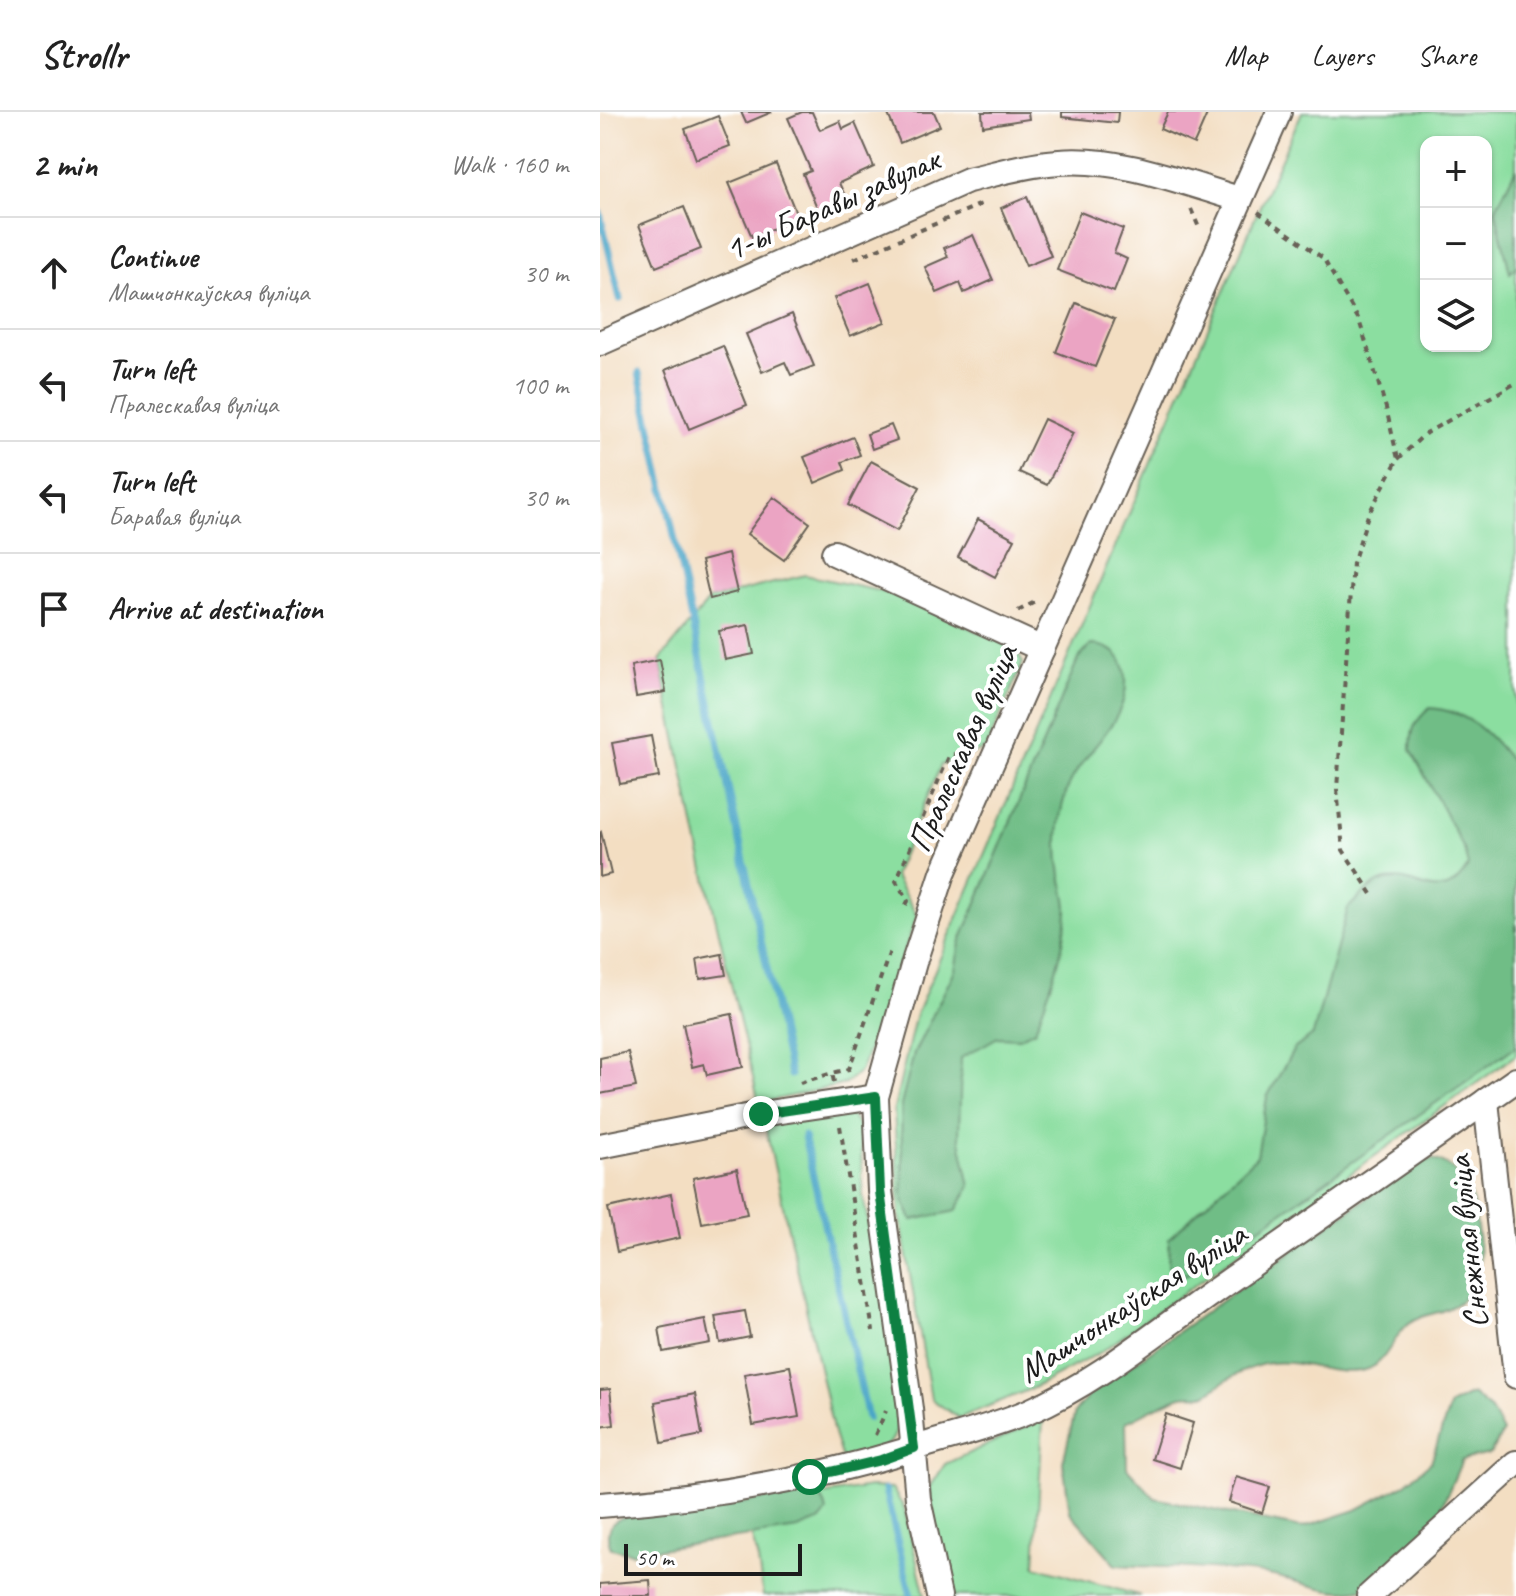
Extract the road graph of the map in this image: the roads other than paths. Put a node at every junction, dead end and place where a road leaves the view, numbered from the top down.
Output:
1 (1279, 112) edge
2 (1239, 199) junction
3 (600, 343) edge
4 (834, 553) dead end
5 (1042, 649) junction
6 (1516, 1080) edge
7 (876, 1097) junction
8 (1486, 1101) junction
9 (600, 1146) edge
10 (1516, 1376) edge
11 (914, 1448) junction
12 (1516, 1463) edge
13 (600, 1505) edge
14 (939, 1596) edge
15 (1369, 1596) edge

1 - 2 street, Пралескавая вуліца
2 - 3 street, 1-ы Баравы завулак
2 - 5 street, Пралескавая вуліца
4 - 5 street
5 - 7 street, Пралескавая вуліца
6 - 8 street, Машчонкаўская вуліца
7 - 9 street
7 - 11 street, Пралескавая вуліца
8 - 10 street, Снежная вуліца
8 - 11 street, Машчонкаўская вуліца
11 - 13 street, Машчонкаўская вуліца
11 - 14 street, Пралескавая вуліца
12 - 15 street

